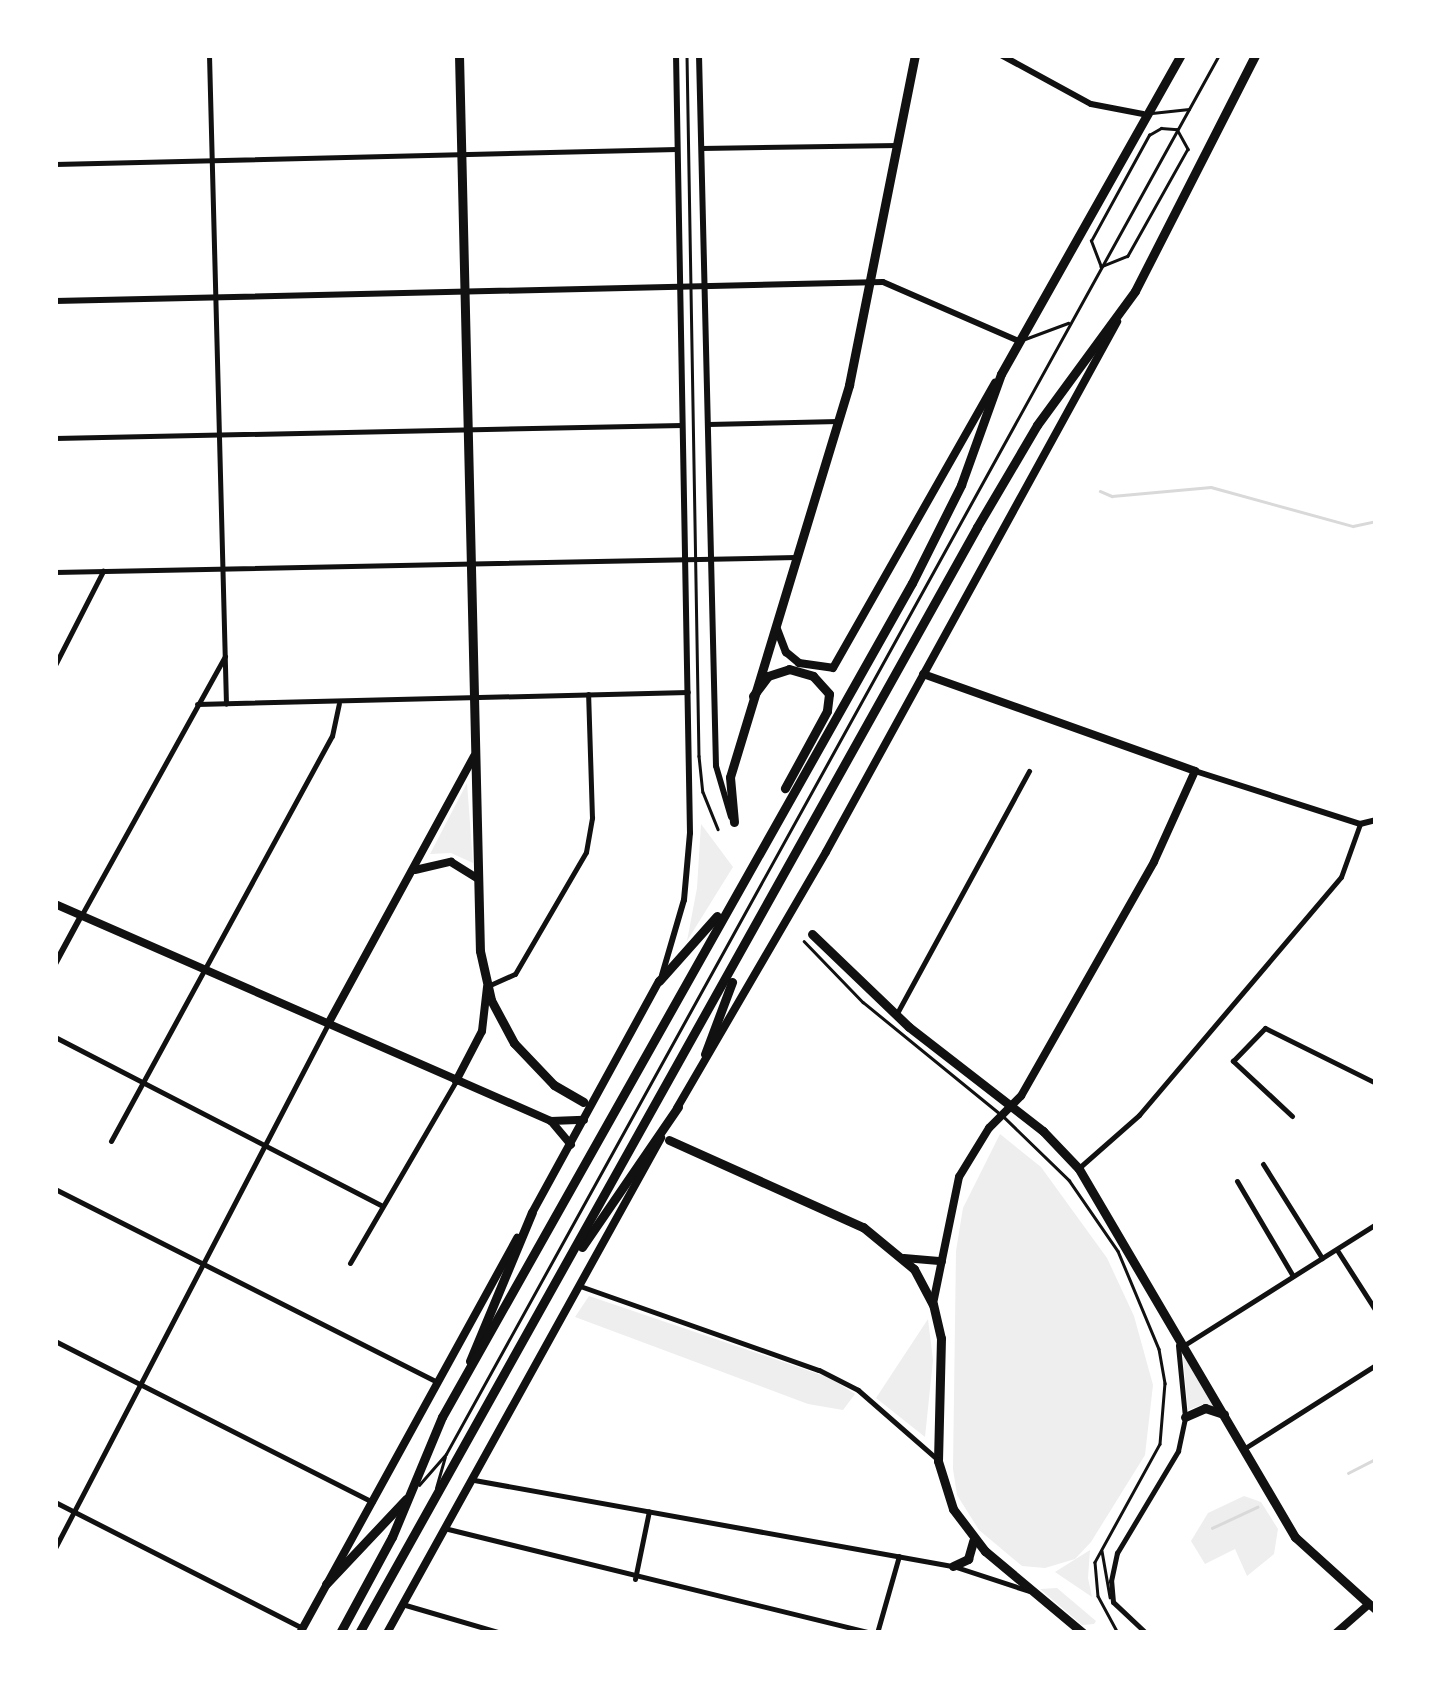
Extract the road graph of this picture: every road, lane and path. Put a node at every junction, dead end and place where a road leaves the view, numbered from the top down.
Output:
1 (209, 55) edge
2 (459, 55) edge
3 (676, 55) edge
4 (687, 55) edge
5 (698, 55) edge
6 (915, 55) edge
7 (1001, 55) edge
8 (1180, 55) edge
9 (1219, 55) edge
10 (1255, 55) edge
11 (1190, 109) junction
12 (1142, 114) junction
13 (1177, 130) junction
14 (898, 145) junction
15 (701, 148) junction
16 (678, 149) junction
17 (462, 154) junction
18 (212, 160) junction
19 (55, 164) edge
20 (1101, 267) junction
21 (872, 282) junction
22 (692, 286) junction
23 (704, 286) junction
24 (681, 287) junction
25 (464, 292) junction
26 (216, 297) junction
27 (55, 301) edge
28 (1122, 312) junction
29 (1073, 318) junction
30 (1018, 340) junction
31 (1001, 374) junction
32 (838, 421) junction
33 (682, 424) junction
34 (708, 424) junction
35 (468, 429) junction
36 (219, 434) junction
37 (55, 438) edge
38 (796, 557) junction
39 (698, 559) junction
40 (711, 559) junction
41 (686, 560) junction
42 (471, 564) junction
43 (222, 569) junction
44 (103, 571) junction
45 (55, 572) edge
46 (777, 619) junction
47 (225, 656) junction
48 (55, 664) edge
49 (923, 674) junction
50 (688, 692) junction
51 (588, 694) junction
52 (753, 696) junction
53 (474, 697) junction
54 (196, 704) junction
55 (226, 704) junction
56 (339, 704) junction
57 (475, 753) junction
58 (1195, 771) junction
59 (1029, 772) dead end
60 (779, 810) junction
61 (1376, 820) edge
62 (734, 822) joint
63 (1360, 824) junction
64 (718, 830) dead end
65 (415, 870) junction
66 (478, 879) junction
67 (55, 904) edge
68 (726, 907) junction
69 (82, 916) junction
70 (808, 938) joint
71 (742, 955) junction
72 (55, 964) edge
73 (205, 970) junction
74 (659, 981) junction
75 (487, 986) junction
76 (896, 1015) junction
77 (328, 1024) junction
78 (504, 1029) junction
79 (482, 1031) junction
80 (55, 1037) edge
81 (705, 1054) junction
82 (456, 1080) junction
83 (144, 1082) junction
84 (1376, 1083) edge
85 (584, 1102) dead end
86 (1012, 1106) junction
87 (678, 1107) junction
88 (1002, 1115) junction
89 (1292, 1116) dead end
90 (584, 1120) junction
91 (551, 1121) junction
92 (112, 1140) dead end
93 (262, 1140) junction
94 (669, 1140) dead end
95 (571, 1145) junction
96 (1263, 1164) dead end
97 (1079, 1169) junction
98 (1237, 1181) dead end
99 (55, 1189) edge
100 (380, 1205) junction
101 (532, 1212) junction
102 (1376, 1224) edge
103 (1336, 1249) junction
104 (904, 1258) junction
105 (1322, 1258) junction
106 (942, 1261) junction
107 (350, 1263) dead end
108 (200, 1264) junction
109 (1294, 1276) junction
110 (580, 1286) junction
111 (544, 1304) junction
112 (933, 1304) junction
113 (1376, 1310) edge
114 (1174, 1324) junction
115 (55, 1340) edge
116 (1186, 1344) junction
117 (1376, 1365) edge
118 (465, 1378) junction
119 (435, 1382) junction
120 (139, 1383) junction
121 (1226, 1415) junction
122 (1185, 1418) junction
123 (1245, 1448) junction
124 (446, 1454) junction
125 (938, 1461) junction
126 (474, 1480) junction
127 (411, 1494) junction
128 (55, 1502) edge
129 (372, 1502) junction
130 (430, 1508) junction
131 (649, 1511) junction
132 (74, 1512) junction
133 (444, 1528) junction
134 (972, 1538) junction
135 (1102, 1544) junction
136 (55, 1548) edge
137 (899, 1556) junction
138 (953, 1566) junction
139 (635, 1579) junction
140 (326, 1584) junction
141 (1035, 1593) junction
142 (1110, 1596) junction
143 (402, 1604) junction
144 (1374, 1605) edge
145 (301, 1631) edge
146 (340, 1633) edge
147 (359, 1633) edge
148 (387, 1633) edge
149 (501, 1633) edge
150 (875, 1633) edge
151 (1083, 1633) edge
152 (1118, 1633) edge
153 (1146, 1633) edge
154 (1336, 1633) edge

1 - 18 street
2 - 17 main road
3 - 16 street
4 - 22 lane
5 - 15 street
6 - 14 main road
7 - 12 street
8 - 12 main road
9 - 11 lane
10 - 28 main road
11 - 12 lane
11 - 13 lane
12 - 30 main road
13 - 20 lane
13 - 20 lane
13 - 20 lane
14 - 15 street
14 - 21 main road
15 - 23 street
16 - 17 street
16 - 24 street
17 - 18 street
17 - 25 main road
18 - 19 street
18 - 26 street
20 - 29 lane
21 - 23 street
21 - 30 street
21 - 32 main road
22 - 23 street
22 - 24 street
22 - 39 lane
23 - 34 street
24 - 25 street
24 - 33 street
25 - 26 street
25 - 35 main road
26 - 27 street
26 - 36 street
28 - 49 main road
28 - 71 main road
29 - 30 lane
29 - 124 lane
30 - 31 main road
31 - 46 main road
31 - 60 main road
32 - 34 street
32 - 38 main road
33 - 35 street
33 - 41 street
34 - 40 street
35 - 36 street
35 - 42 main road
36 - 37 street
36 - 43 street
38 - 40 street
38 - 46 main road
39 - 40 street
39 - 41 street
39 - 64 lane
40 - 62 street
41 - 42 street
41 - 50 street
42 - 43 street
42 - 53 main road
43 - 44 street
43 - 47 street
44 - 45 street
44 - 48 street
46 - 52 main road
47 - 54 street
47 - 55 street
49 - 58 main road
49 - 81 main road
50 - 51 street
50 - 74 street
51 - 53 street
51 - 75 street
52 - 60 main road
52 - 62 main road
53 - 56 street
53 - 57 main road
54 - 55 street
54 - 69 street
55 - 56 street
56 - 73 street
57 - 65 main road
57 - 66 main road
58 - 63 street
58 - 86 main road
59 - 76 street
60 - 68 main road
61 - 63 street
63 - 97 street
65 - 66 main road
65 - 77 main road
66 - 75 main road
67 - 69 main road
68 - 74 main road
68 - 118 main road
69 - 72 street
69 - 73 main road
70 - 76 main road
70 - 88 lane
71 - 81 main road
71 - 111 main road
73 - 77 main road
73 - 83 street
74 - 90 main road
75 - 78 main road
75 - 79 main road
76 - 86 main road
77 - 82 main road
77 - 93 street
78 - 79 main road
78 - 85 main road
79 - 82 main road
80 - 83 street
81 - 87 main road
82 - 91 main road
82 - 100 street
83 - 92 street
83 - 93 street
84 - 89 street
86 - 88 main road
86 - 97 main road
87 - 110 main road
87 - 111 main road
88 - 106 main road
88 - 135 lane
90 - 91 main road
90 - 95 main road
91 - 95 main road
93 - 100 street
93 - 108 street
94 - 104 main road
95 - 101 main road
96 - 105 street
97 - 114 main road
98 - 109 street
99 - 108 street
100 - 107 street
101 - 118 main road
101 - 119 main road
102 - 103 street
103 - 105 street
103 - 113 street
104 - 106 main road
104 - 112 main road
105 - 109 street
106 - 112 main road
108 - 119 street
108 - 120 street
109 - 116 street
110 - 125 street
110 - 126 main road
111 - 130 main road
112 - 125 main road
114 - 116 main road
114 - 122 street
115 - 120 street
116 - 121 main road
117 - 123 street
118 - 127 main road
119 - 129 main road
120 - 129 street
120 - 132 street
121 - 122 main road
121 - 123 main road
122 - 142 street
123 - 144 main road
124 - 127 lane
124 - 130 lane
125 - 134 main road
126 - 131 street
126 - 133 main road
127 - 140 main road
127 - 146 main road
128 - 132 street
129 - 140 main road
130 - 147 main road
131 - 137 street
131 - 139 street
132 - 136 street
132 - 145 street
133 - 139 street
133 - 143 main road
134 - 138 main road
134 - 141 main road
135 - 142 lane
135 - 152 lane
137 - 138 street
137 - 150 street
138 - 141 street
139 - 150 street
140 - 145 main road
141 - 151 main road
142 - 153 street
143 - 148 main road
143 - 149 street
144 - 154 main road

